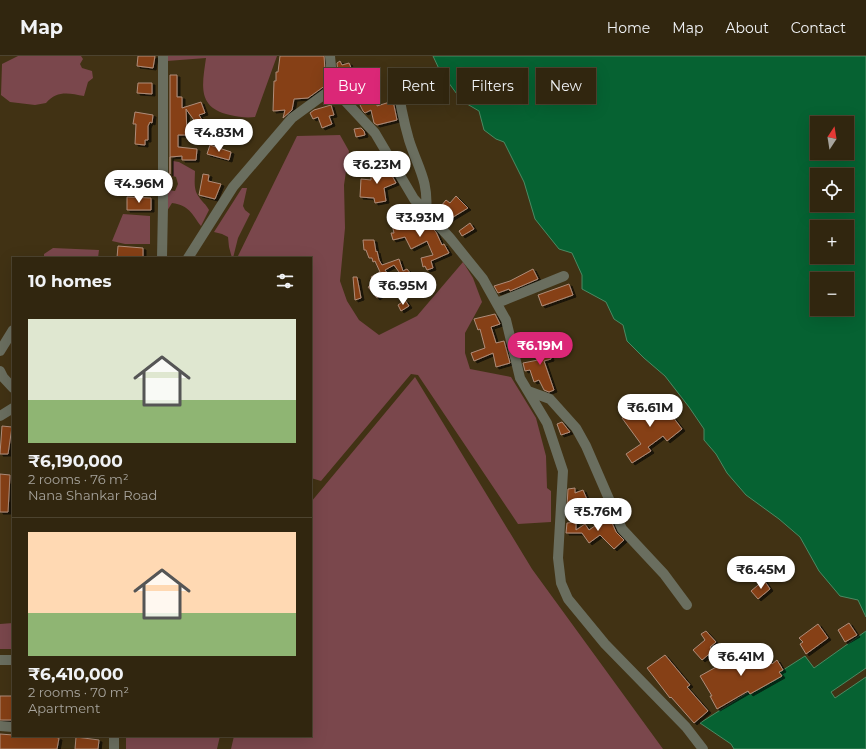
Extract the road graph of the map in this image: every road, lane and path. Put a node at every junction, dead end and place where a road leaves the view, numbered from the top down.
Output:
1 (163, 56) edge
2 (330, 56) edge
3 (331, 68) edge
4 (324, 95) edge
5 (348, 104) edge
6 (400, 104) edge
7 (426, 212) junction
8 (162, 257) edge
9 (189, 257) edge
10 (564, 276) dead end
11 (497, 303) junction
12 (12, 332) edge
13 (0, 351) edge
14 (0, 371) edge
15 (12, 387) edge
16 (528, 391) junction
17 (12, 409) edge
18 (0, 416) edge
19 (687, 604) dead end
20 (0, 660) edge
21 (12, 660) edge
22 (0, 726) edge
23 (12, 726) edge
24 (114, 737) edge
25 (114, 749) edge
26 (703, 749) edge

1 - 8 street
2 - 3 street
4 - 9 street
5 - 7 street
6 - 7 street
7 - 11 street
10 - 11 street
11 - 16 street
12 - 13 street
14 - 15 street
16 - 19 street
16 - 26 street
17 - 18 street
20 - 21 street
22 - 23 street
24 - 25 street

